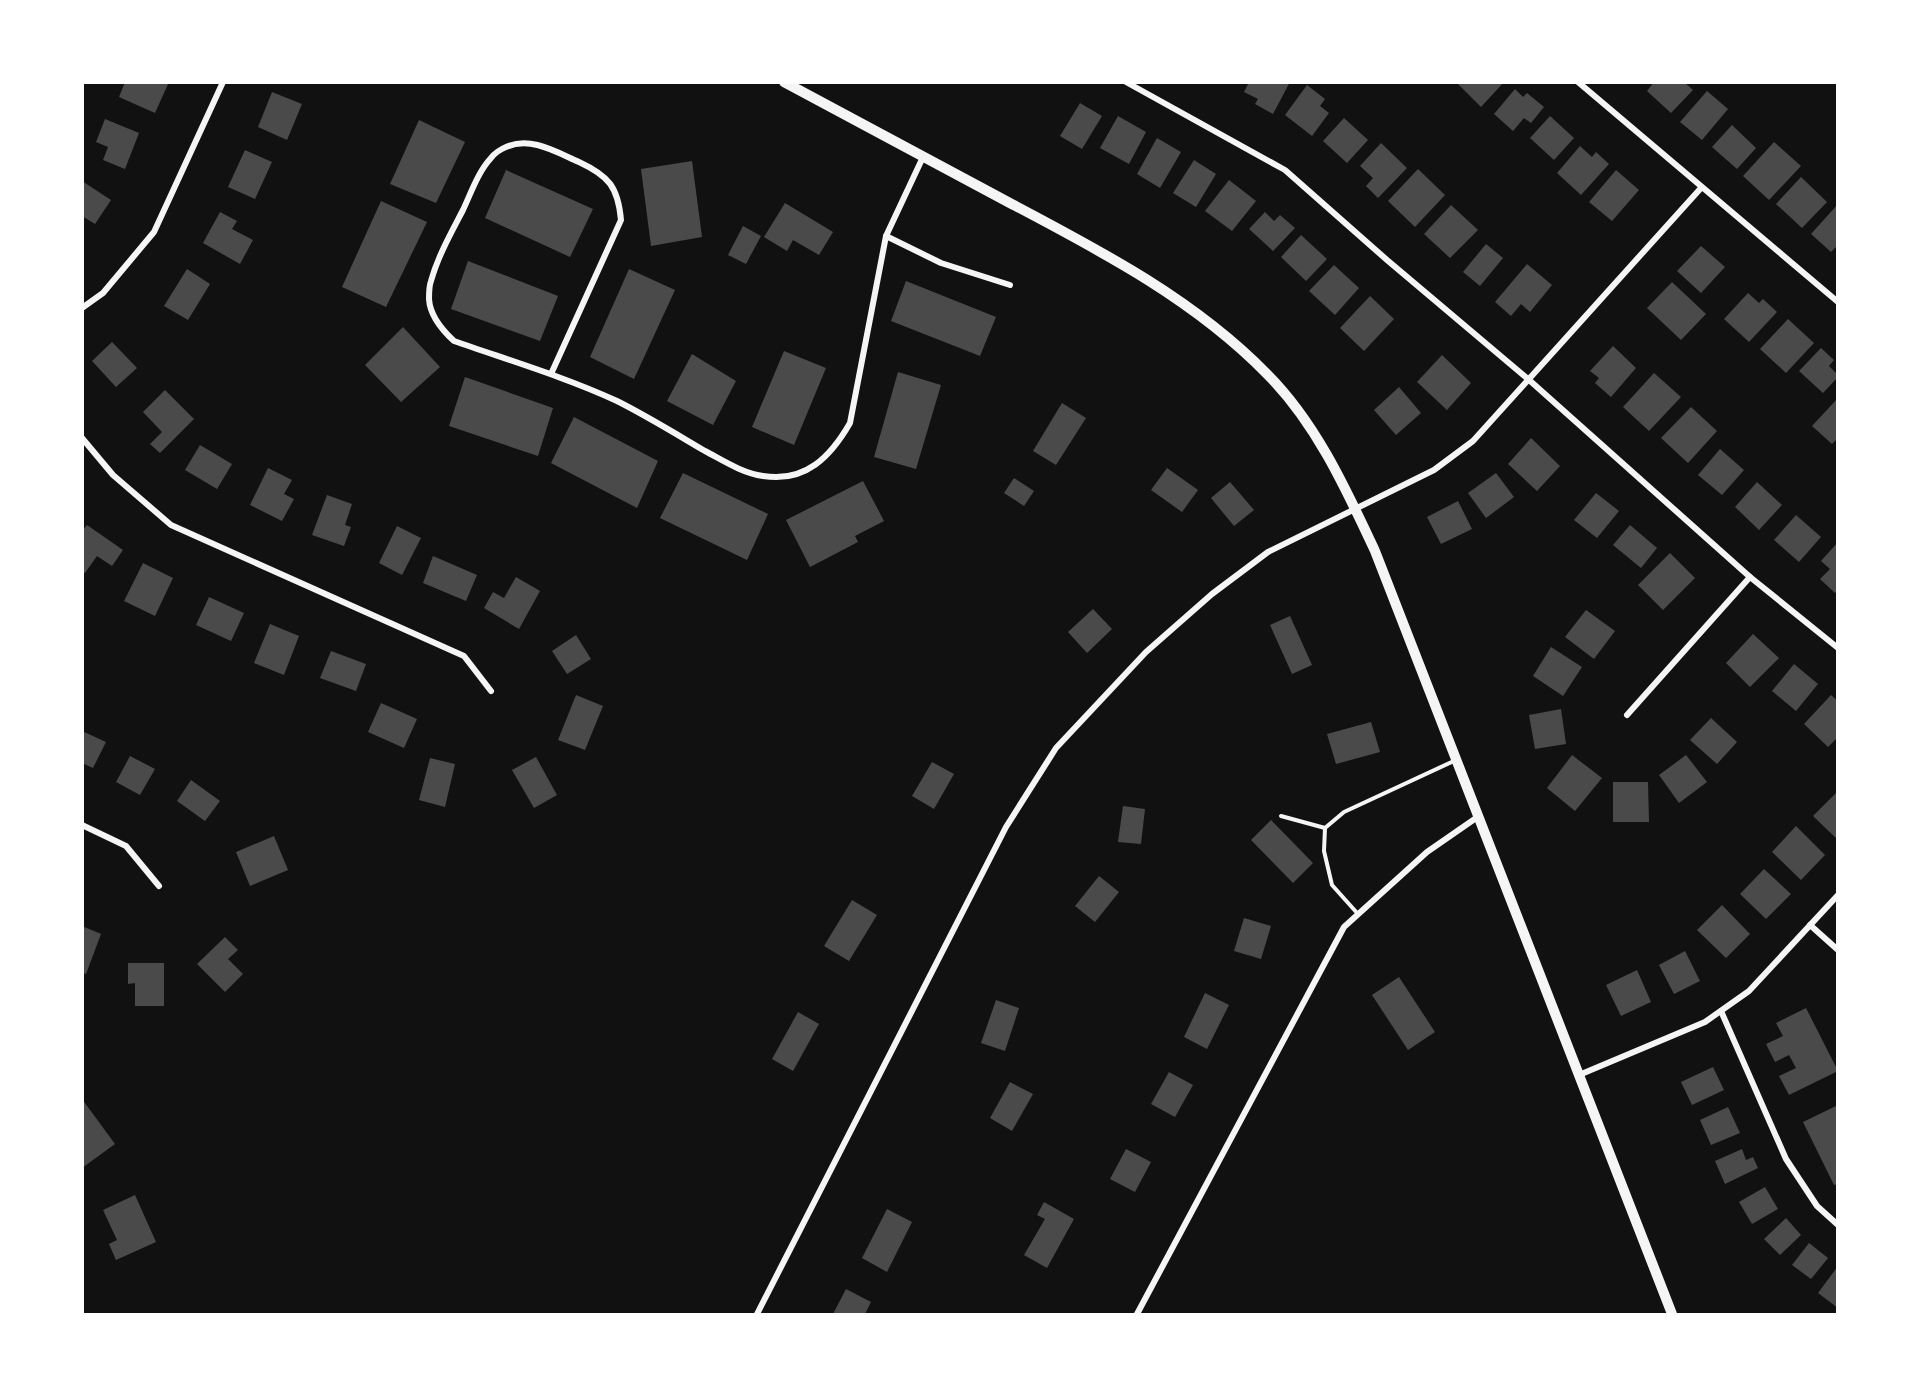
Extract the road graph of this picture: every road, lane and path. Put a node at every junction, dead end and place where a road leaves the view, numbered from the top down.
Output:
1 (223, 82) edge
2 (784, 82) edge
3 (1126, 82) edge
4 (1578, 82) edge
5 (923, 157) junction
6 (1701, 188) junction
7 (886, 236) junction
8 (1010, 285) dead end
9 (1838, 302) edge
10 (82, 308) edge
11 (551, 374) junction
12 (1528, 379) junction
13 (82, 438) edge
14 (1355, 509) junction
15 (1750, 577) junction
16 (1838, 648) edge
17 (491, 691) dead end
18 (1627, 715) dead end
19 (1457, 760) junction
20 (1281, 816) dead end
21 (1479, 816) junction
22 (82, 825) edge
23 (1325, 828) junction
24 (159, 886) dead end
25 (1838, 895) edge
26 (1358, 915) junction
27 (1810, 925) junction
28 (1838, 950) edge
29 (1721, 1011) junction
30 (1579, 1075) junction
31 (1838, 1225) edge
32 (757, 1314) edge
33 (1137, 1314) edge
34 (1672, 1314) edge

1 - 10 street
2 - 5 street
3 - 12 street
4 - 6 street
5 - 7 street
5 - 14 street
6 - 9 street
6 - 12 street
7 - 8 street
7 - 11 street
11 - 11 street
12 - 14 street
12 - 15 street
13 - 17 street
14 - 19 street
14 - 32 street
15 - 16 street
15 - 18 street
19 - 21 street
19 - 23 lane
20 - 23 lane
21 - 26 street
21 - 30 street
22 - 24 street
23 - 26 lane
25 - 27 street
26 - 33 street
27 - 28 street
27 - 29 street
29 - 30 street
29 - 31 street
30 - 34 street

